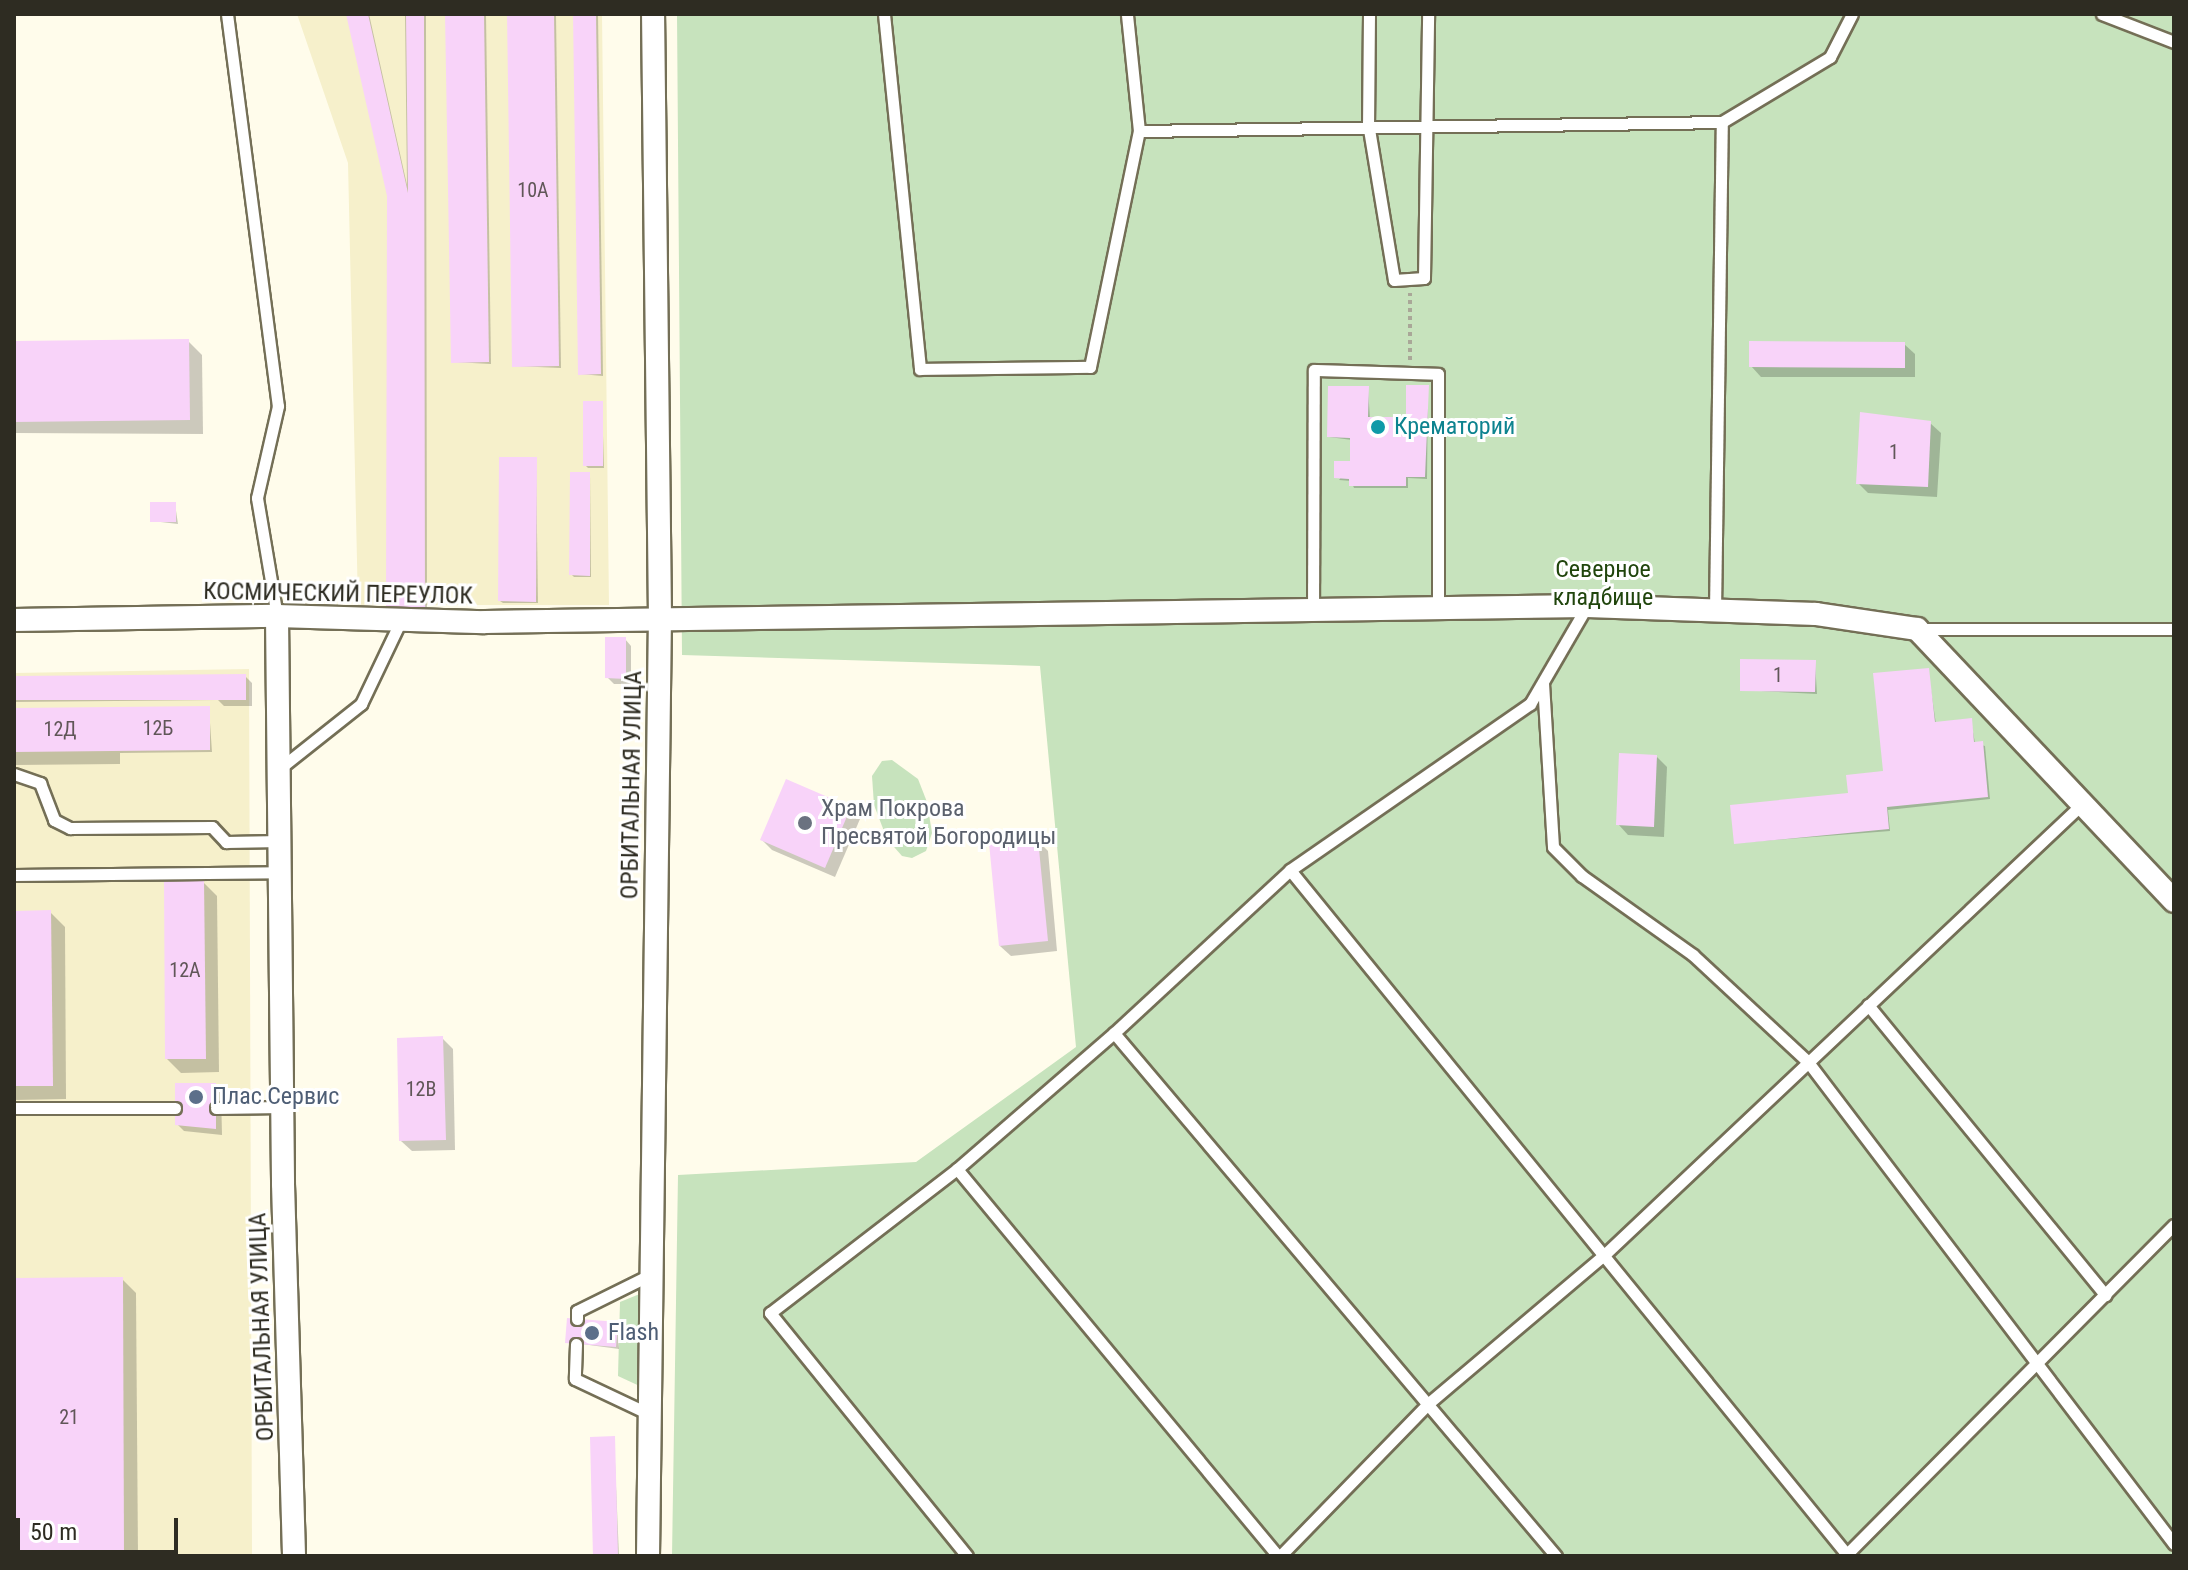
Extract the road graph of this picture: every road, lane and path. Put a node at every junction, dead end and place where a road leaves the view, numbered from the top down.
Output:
1 (227, 14) edge
2 (653, 14) edge
3 (884, 14) edge
4 (1127, 14) edge
5 (1369, 14) edge
6 (1428, 14) edge
7 (1852, 14) edge
8 (2102, 14) edge
9 (2174, 42) edge
10 (1426, 122) junction
11 (1722, 122) junction
12 (1368, 123) junction
13 (1139, 131) junction
14 (1411, 279) junction
15 (1410, 373) junction
16 (1587, 606) junction
17 (1438, 608) junction
18 (1313, 610) junction
19 (1715, 611) junction
20 (277, 616) junction
21 (660, 618) junction
22 (14, 620) edge
23 (401, 620) junction
24 (1917, 629) junction
25 (2174, 629) edge
26 (1543, 682) junction
27 (279, 769) junction
28 (14, 774) edge
29 (2082, 804) junction
30 (280, 841) junction
31 (1290, 870) junction
32 (280, 872) junction
33 (14, 875) edge
34 (2174, 901) edge
35 (1868, 1005) junction
36 (1114, 1033) junction
37 (1808, 1062) junction
38 (282, 1107) junction
39 (14, 1108) edge
40 (175, 1108) dead end
41 (216, 1108) dead end
42 (957, 1169) junction
43 (2174, 1225) edge
44 (1603, 1256) junction
45 (652, 1274) junction
46 (2105, 1295) junction
47 (577, 1319) dead end
48 (576, 1344) dead end
49 (2036, 1365) junction
50 (1430, 1402) junction
51 (650, 1414) junction
52 (2174, 1544) edge
53 (1847, 1555) edge
54 (294, 1556) edge
55 (648, 1556) edge
56 (967, 1556) edge
57 (1279, 1556) edge
58 (1556, 1556) edge

1 - 20 lane
2 - 21 street, ОРБИТАЛЬНАЯ УЛИЦА
3 - 13 lane
4 - 13 lane
5 - 12 lane
6 - 10 lane
7 - 11 lane
8 - 9 lane
10 - 11 lane
10 - 12 lane
10 - 14 lane
11 - 19 lane
12 - 13 lane
12 - 14 lane
14 - 15 path
15 - 17 lane
15 - 18 lane
16 - 17 street, КОСМИЧЕСКИЙ ПЕРЕУЛОК
16 - 19 street, КОСМИЧЕСКИЙ ПЕРЕУЛОК
16 - 26 lane
17 - 18 street, КОСМИЧЕСКИЙ ПЕРЕУЛОК
18 - 21 street, КОСМИЧЕСКИЙ ПЕРЕУЛОК
19 - 24 street, КОСМИЧЕСКИЙ ПЕРЕУЛОК
20 - 22 street, КОСМИЧЕСКИЙ ПЕРЕУЛОК
20 - 23 street, КОСМИЧЕСКИЙ ПЕРЕУЛОК
20 - 27 street, ОРБИТАЛЬНАЯ УЛИЦА
21 - 23 street, КОСМИЧЕСКИЙ ПЕРЕУЛОК
21 - 45 street, ОРБИТАЛЬНАЯ УЛИЦА
23 - 27 lane
24 - 25 lane
24 - 29 street
26 - 31 lane
26 - 37 lane
27 - 30 street, ОРБИТАЛЬНАЯ УЛИЦА
28 - 30 lane
29 - 34 street
29 - 35 lane
30 - 32 street, ОРБИТАЛЬНАЯ УЛИЦА
31 - 36 lane
31 - 44 lane
32 - 33 lane
32 - 38 street, ОРБИТАЛЬНАЯ УЛИЦА
35 - 37 lane
35 - 46 lane
36 - 42 lane
36 - 50 lane
37 - 44 lane
37 - 49 lane
38 - 41 lane
38 - 54 street, ОРБИТАЛЬНАЯ УЛИЦА
39 - 40 lane
42 - 56 lane
42 - 57 lane
43 - 46 lane
44 - 50 lane
44 - 53 lane
45 - 47 lane
45 - 51 street, ОРБИТАЛЬНАЯ УЛИЦА
46 - 49 lane
48 - 51 lane
49 - 52 lane
49 - 53 lane
50 - 57 lane
50 - 58 lane
51 - 55 street, ОРБИТАЛЬНАЯ УЛИЦА

